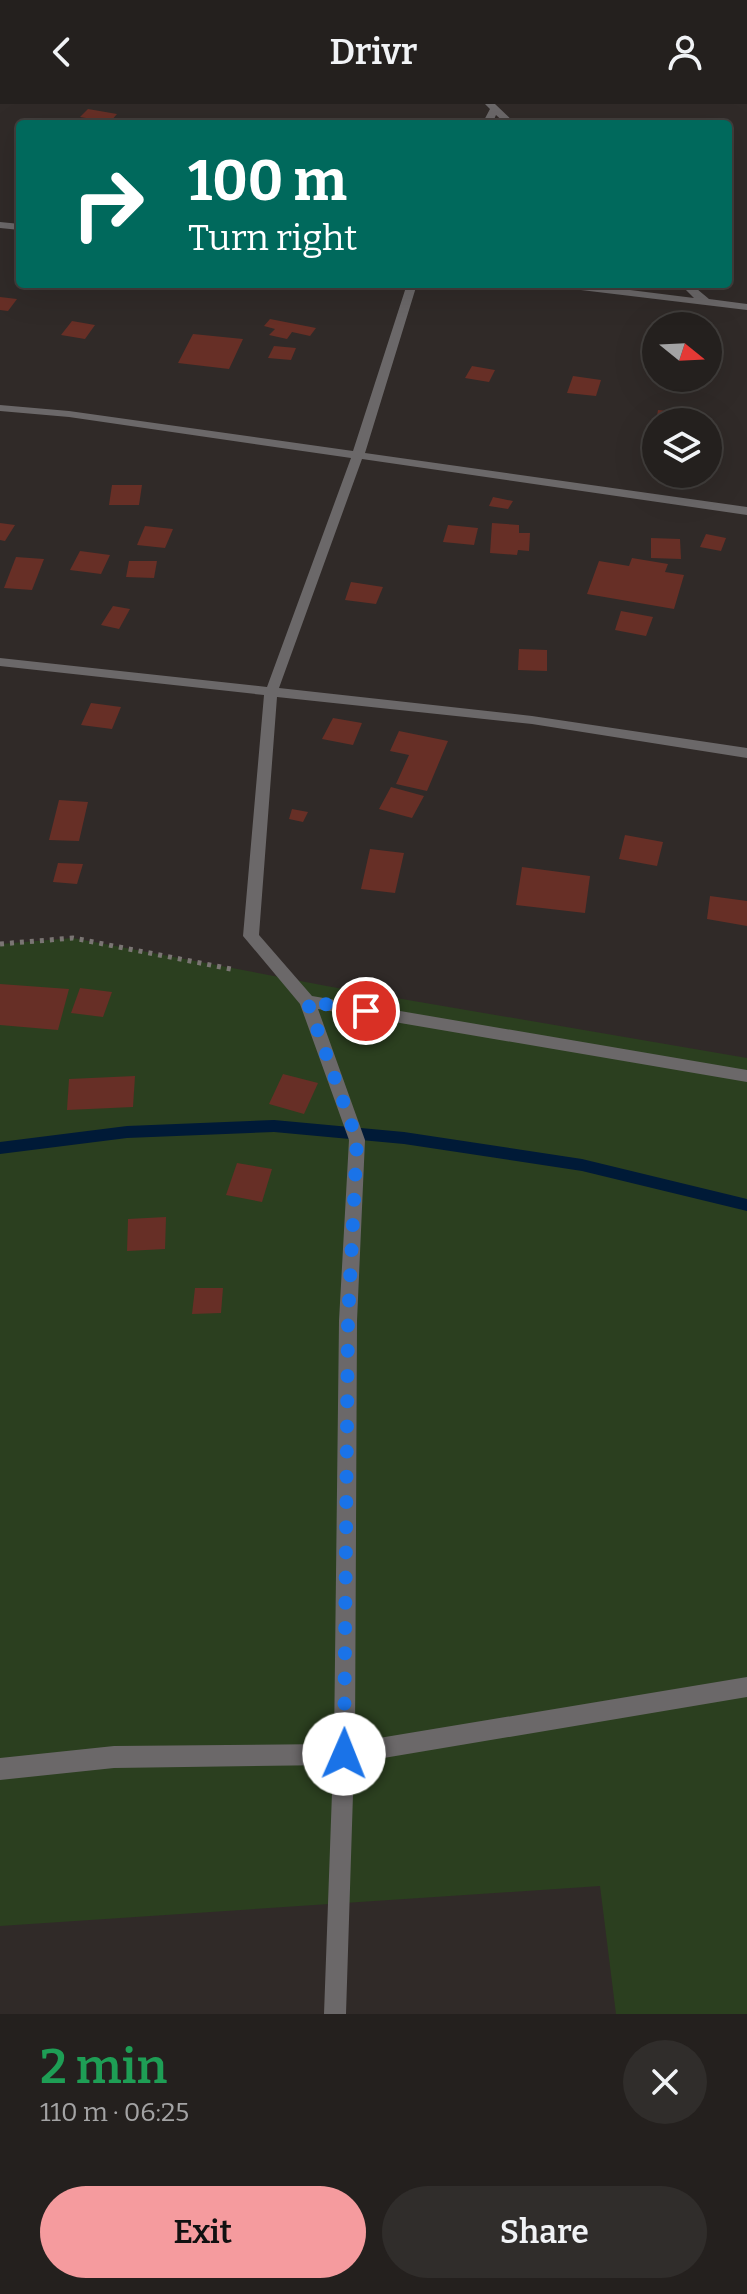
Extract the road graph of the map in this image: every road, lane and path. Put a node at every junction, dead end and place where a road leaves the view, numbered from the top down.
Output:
1 (492, 106) edge
2 (507, 120) edge
3 (411, 288) edge
4 (588, 288) edge
5 (690, 288) edge
6 (708, 303) junction
7 (747, 307) edge
8 (0, 408) edge
9 (358, 455) junction
10 (747, 511) edge
11 (0, 662) edge
12 (271, 693) junction
13 (747, 753) edge
14 (307, 1001) junction
15 (747, 1076) edge
16 (747, 1687) edge
17 (344, 1754) junction
18 (0, 1769) edge
19 (335, 2014) edge

1 - 2 street
3 - 9 street
4 - 6 street
5 - 6 street
6 - 7 street
8 - 9 street
9 - 10 street
9 - 12 street
11 - 12 street
12 - 13 street
12 - 14 street
14 - 15 street
14 - 17 street
16 - 17 street
17 - 18 street
17 - 19 street

